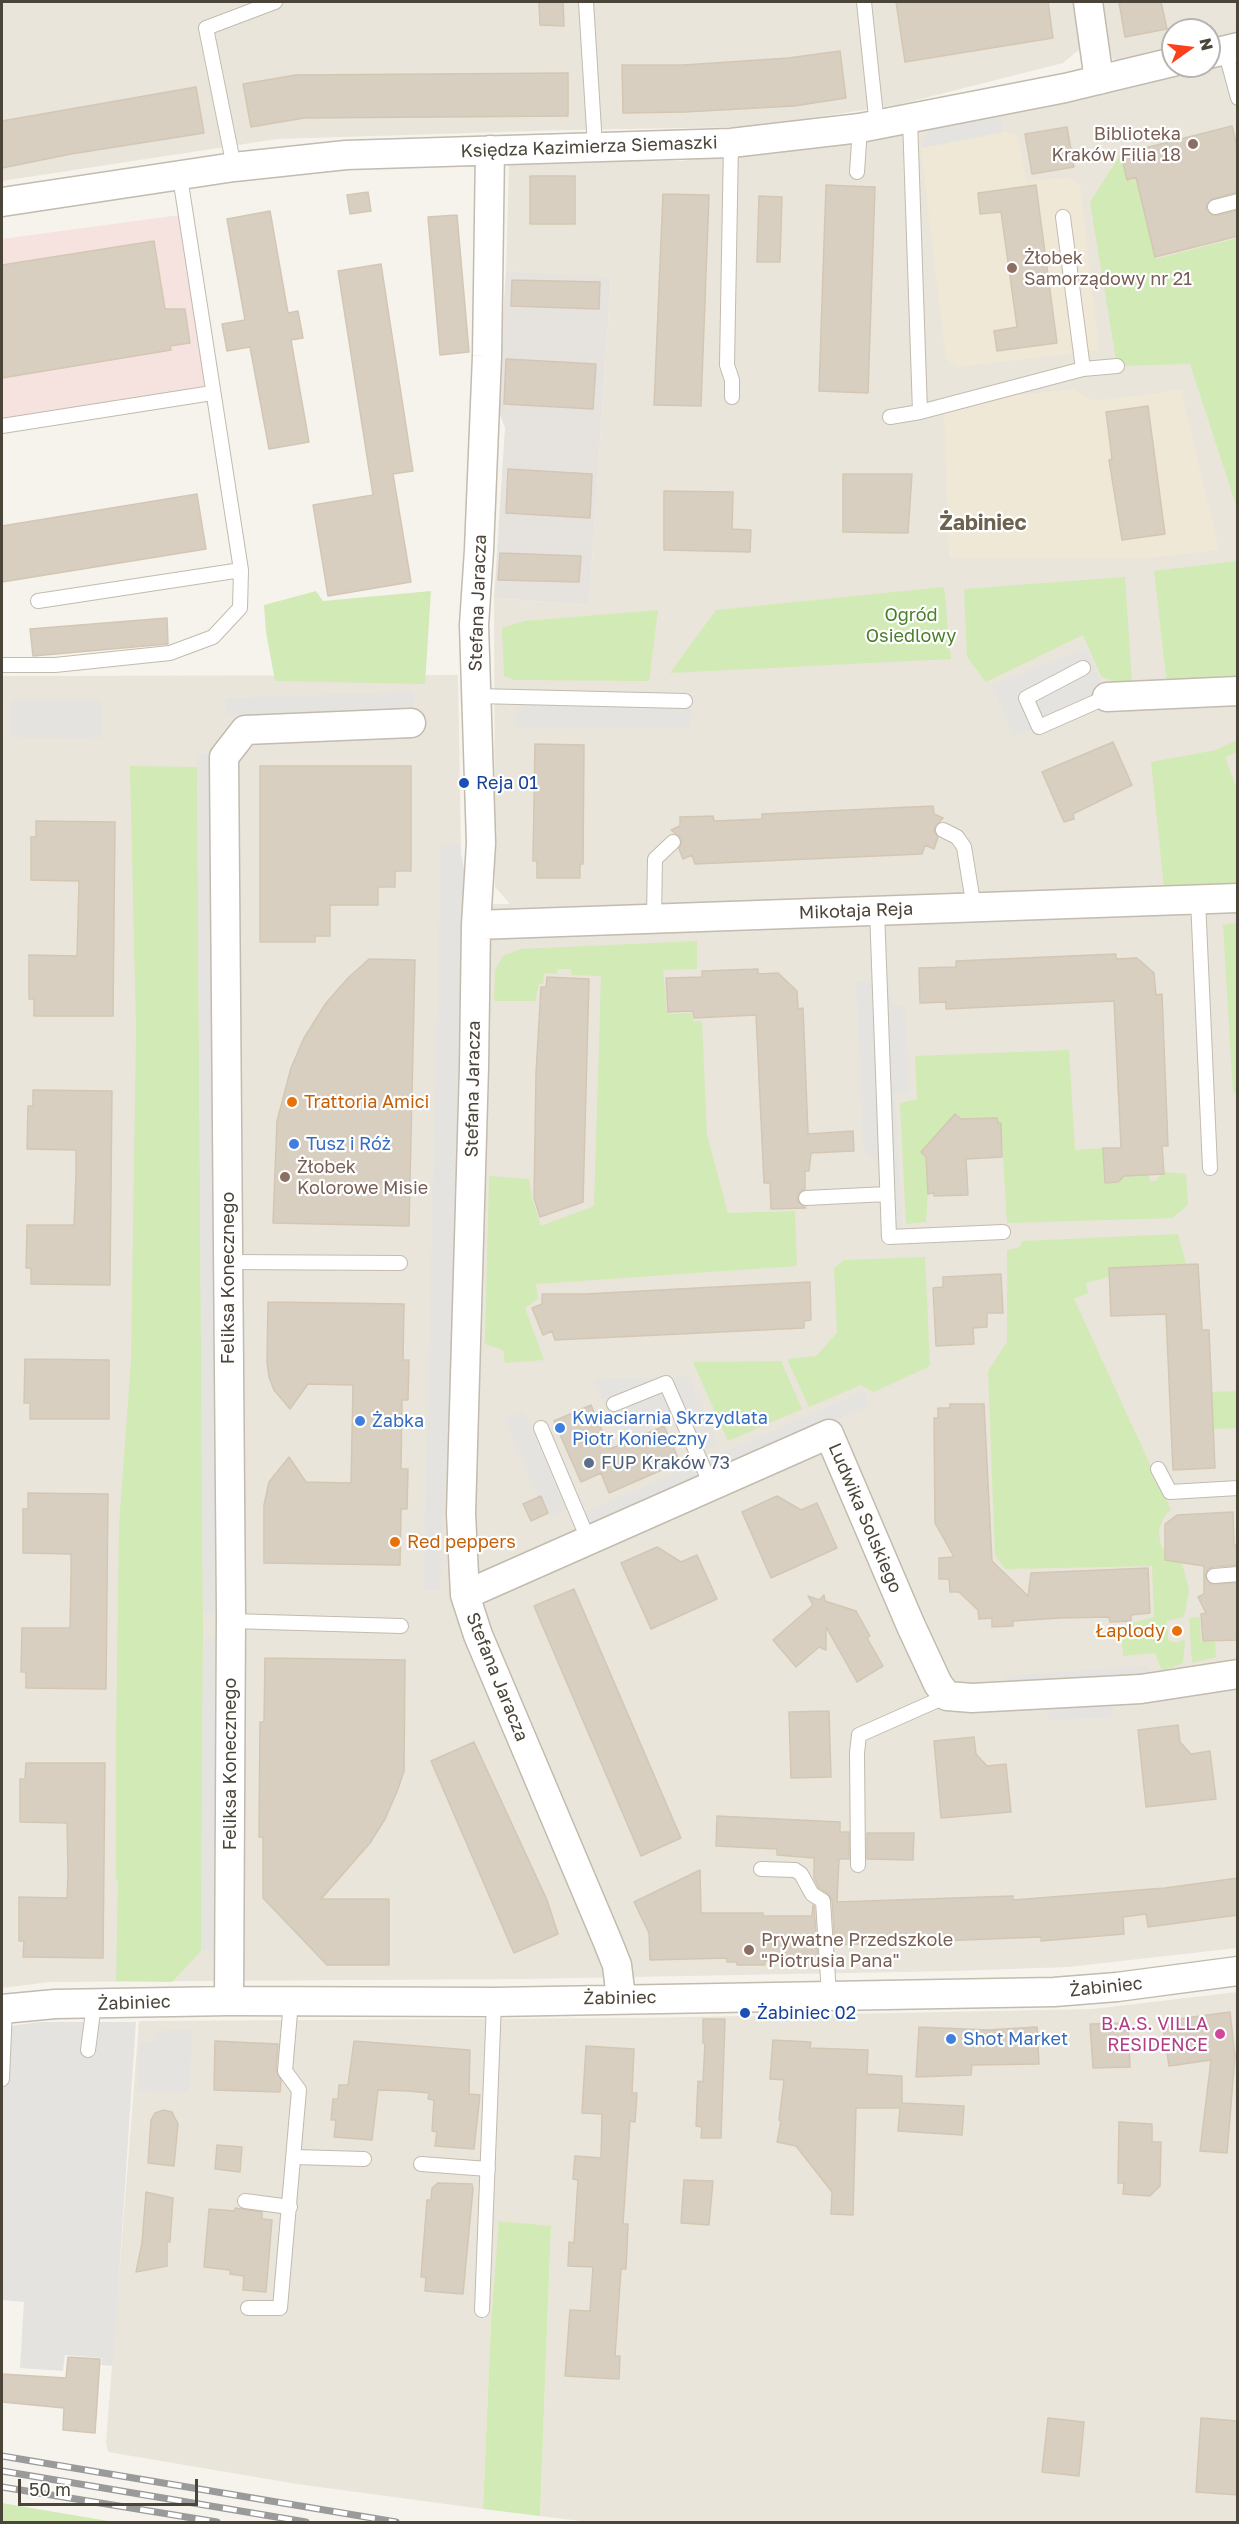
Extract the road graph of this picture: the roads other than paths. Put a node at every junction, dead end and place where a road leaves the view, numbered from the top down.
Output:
1 (275, 2) edge
2 (586, 2) edge
3 (864, 2) edge
4 (1088, 2) edge
5 (1224, 50) edge
6 (1161, 65) edge
7 (1099, 80) junction
8 (1238, 98) edge
9 (910, 120) junction
10 (869, 127) junction
11 (731, 143) junction
12 (595, 147) junction
13 (490, 150) junction
14 (234, 167) junction
15 (857, 172) dead end
16 (180, 177) junction
17 (1238, 201) edge
18 (2, 202) edge
19 (1215, 207) dead end
20 (1063, 217) dead end
21 (1117, 366) dead end
22 (1083, 369) junction
23 (212, 393) junction
24 (732, 397) dead end
25 (920, 412) junction
26 (890, 417) dead end
27 (2, 426) edge
28 (241, 570) junction
29 (38, 600) dead end
30 (2, 665) edge
31 (1083, 668) dead end
32 (1238, 691) edge
33 (476, 696) junction
34 (1107, 697) joint
35 (685, 701) dead end
36 (411, 723) dead end
37 (943, 830) dead end
38 (673, 842) dead end
39 (1238, 898) edge
40 (1198, 900) junction
41 (974, 908) junction
42 (877, 910) junction
43 (654, 917) junction
44 (476, 925) junction
45 (1210, 1168) dead end
46 (887, 1194) junction
47 (806, 1198) dead end
48 (1003, 1232) dead end
49 (228, 1262) junction
50 (400, 1263) dead end
51 (614, 1404) dead end
52 (541, 1428) dead end
53 (1158, 1469) dead end
54 (711, 1485) junction
55 (1238, 1488) edge
56 (588, 1539) junction
57 (1238, 1574) edge
58 (1214, 1576) dead end
59 (465, 1595) junction
60 (231, 1621) junction
61 (401, 1626) dead end
62 (1238, 1674) edge
63 (947, 1696) junction
64 (858, 1865) dead end
65 (761, 1869) dead end
66 (1238, 1971) edge
67 (829, 1995) junction
68 (621, 1998) junction
69 (229, 2001) junction
70 (291, 2001) junction
71 (494, 2002) junction
72 (94, 2004) junction
73 (3, 2009) edge
74 (88, 2050) dead end
75 (2, 2079) edge
76 (294, 2157) junction
77 (364, 2159) dead end
78 (421, 2164) dead end
79 (488, 2169) junction
80 (244, 2201) dead end
81 (290, 2207) junction
82 (248, 2308) dead end
83 (482, 2310) dead end

1 - 14 lane
2 - 12 lane
3 - 10 lane
4 - 7 street
5 - 8 lane
6 - 7 street, Księdza Kazimierza Siemaszki
7 - 9 street, Księdza Kazimierza Siemaszki
9 - 10 street, Księdza Kazimierza Siemaszki
9 - 25 lane
10 - 11 street, Księdza Kazimierza Siemaszki
10 - 15 lane
11 - 12 street, Księdza Kazimierza Siemaszki
11 - 24 lane
12 - 13 street, Księdza Kazimierza Siemaszki
13 - 14 street, Księdza Kazimierza Siemaszki
13 - 33 street, Stefana Jaracza
14 - 16 street, Księdza Kazimierza Siemaszki
16 - 18 street, Księdza Kazimierza Siemaszki
16 - 23 lane
17 - 19 lane
20 - 22 lane
21 - 22 lane
22 - 25 lane
23 - 27 lane
23 - 28 lane
25 - 26 lane
28 - 29 lane
28 - 30 lane
31 - 34 lane
32 - 34 street
33 - 35 lane
33 - 44 street, Stefana Jaracza
36 - 49 street, Feliksa Konecznego
37 - 41 lane
38 - 43 lane
39 - 40 street, Mikołaja Reja
40 - 41 street, Mikołaja Reja
40 - 45 lane
41 - 42 street, Mikołaja Reja
42 - 43 street, Mikołaja Reja
42 - 46 lane
43 - 44 street, Mikołaja Reja
44 - 59 street, Stefana Jaracza
46 - 47 lane
46 - 48 lane
49 - 50 lane
49 - 60 street, Feliksa Konecznego
51 - 54 lane
52 - 56 lane
53 - 55 lane
54 - 56 street, Ludwika Solskiego
54 - 63 street, Ludwika Solskiego
56 - 59 street, Ludwika Solskiego
57 - 58 lane
59 - 68 street, Stefana Jaracza
60 - 61 lane
60 - 69 street, Feliksa Konecznego
62 - 63 street
63 - 64 lane
65 - 67 lane
66 - 67 street, Żabiniec
67 - 68 street, Żabiniec
68 - 71 street, Żabiniec
69 - 70 street, Żabiniec
69 - 72 street, Żabiniec
70 - 71 street, Żabiniec
70 - 76 lane
71 - 79 lane
72 - 73 street, Żabiniec
72 - 74 lane
73 - 75 lane
76 - 77 lane
76 - 81 lane
78 - 79 lane
79 - 83 lane
80 - 81 lane
81 - 82 lane

